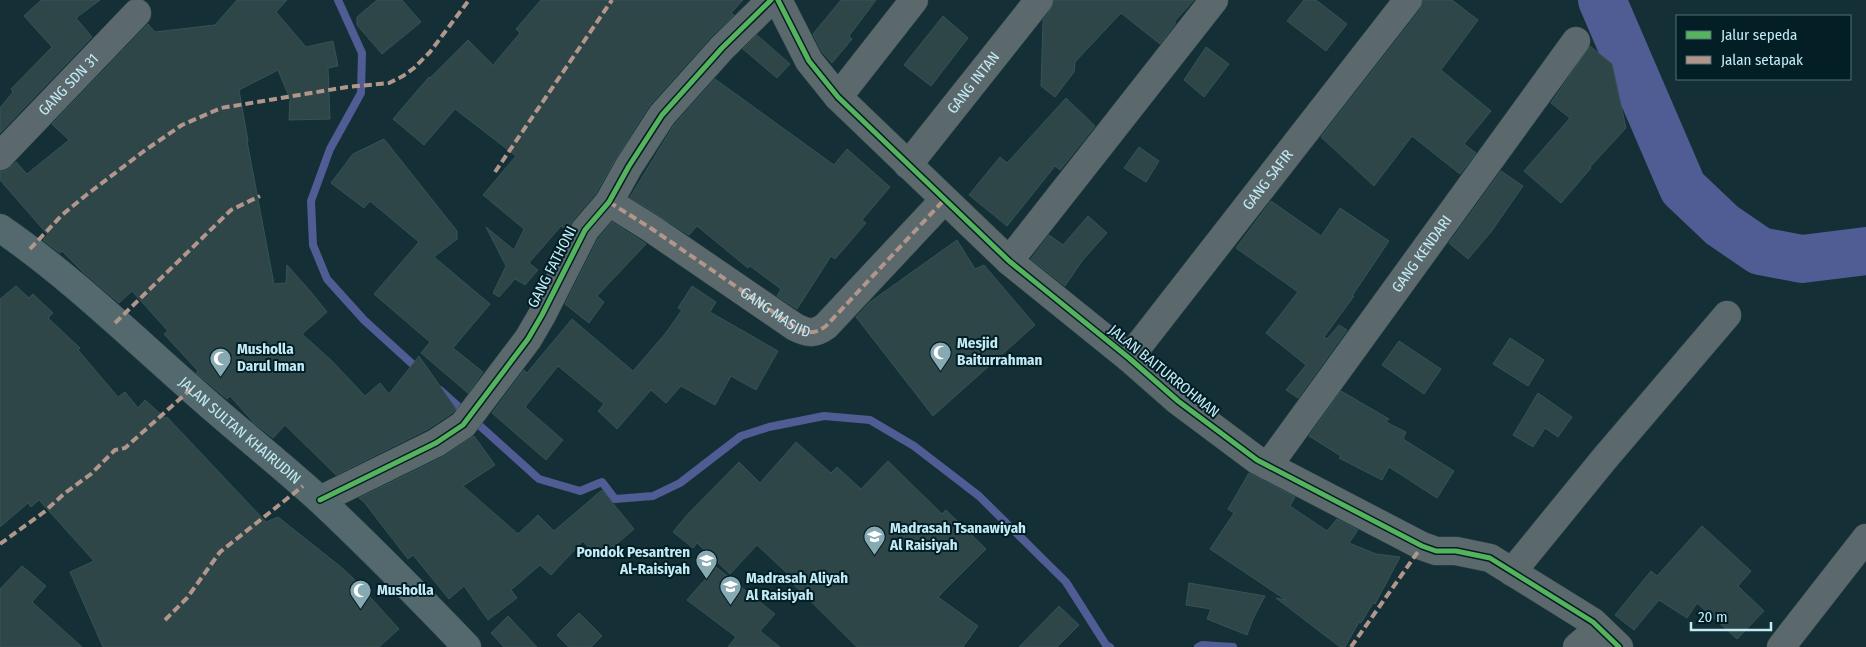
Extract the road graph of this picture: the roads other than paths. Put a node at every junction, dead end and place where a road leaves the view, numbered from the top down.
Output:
1 (771, 0) edge
2 (778, 0) edge
3 (914, 0) edge
4 (1039, 0) edge
5 (1214, 0) edge
6 (1408, 0) edge
7 (137, 14) dead end
8 (1576, 41) dead end
9 (838, 97) junction
10 (0, 156) edge
11 (908, 165) junction
12 (944, 200) junction
13 (609, 202) junction
14 (0, 228) edge
15 (1009, 261) junction
16 (1727, 315) dead end
17 (1129, 358) junction
18 (1268, 466) junction
19 (320, 500) junction
20 (1866, 538) edge
21 (1512, 572) junction
22 (1599, 628) junction
23 (467, 647) edge
24 (1577, 647) edge
25 (1619, 647) edge
26 (1781, 647) edge

1 - 13 street, GANG FATHONI
2 - 9 street, JALAN BAITURROHMAN
3 - 9 street
4 - 11 street, GANG INTAN
5 - 15 street
6 - 17 street, GANG SAFIR
7 - 10 street, GANG SDN 31
8 - 18 street, GANG KENDARI
9 - 11 street, JALAN BAITURROHMAN
11 - 12 street, JALAN BAITURROHMAN
12 - 13 street, GANG MASJID
12 - 15 street, JALAN BAITURROHMAN
13 - 19 street, GANG FATHONI
14 - 19 main road, JALAN SULTAN KHAIRUDIN
15 - 17 street, JALAN BAITURROHMAN
16 - 21 street
17 - 18 street, JALAN BAITURROHMAN
18 - 21 street, JALAN BAITURROHMAN
19 - 23 main road, JALAN SULTAN KHAIRUDIN
20 - 26 street
21 - 22 street, JALAN BAITURROHMAN
22 - 24 street
22 - 25 street, JALAN BAITURROHMAN

